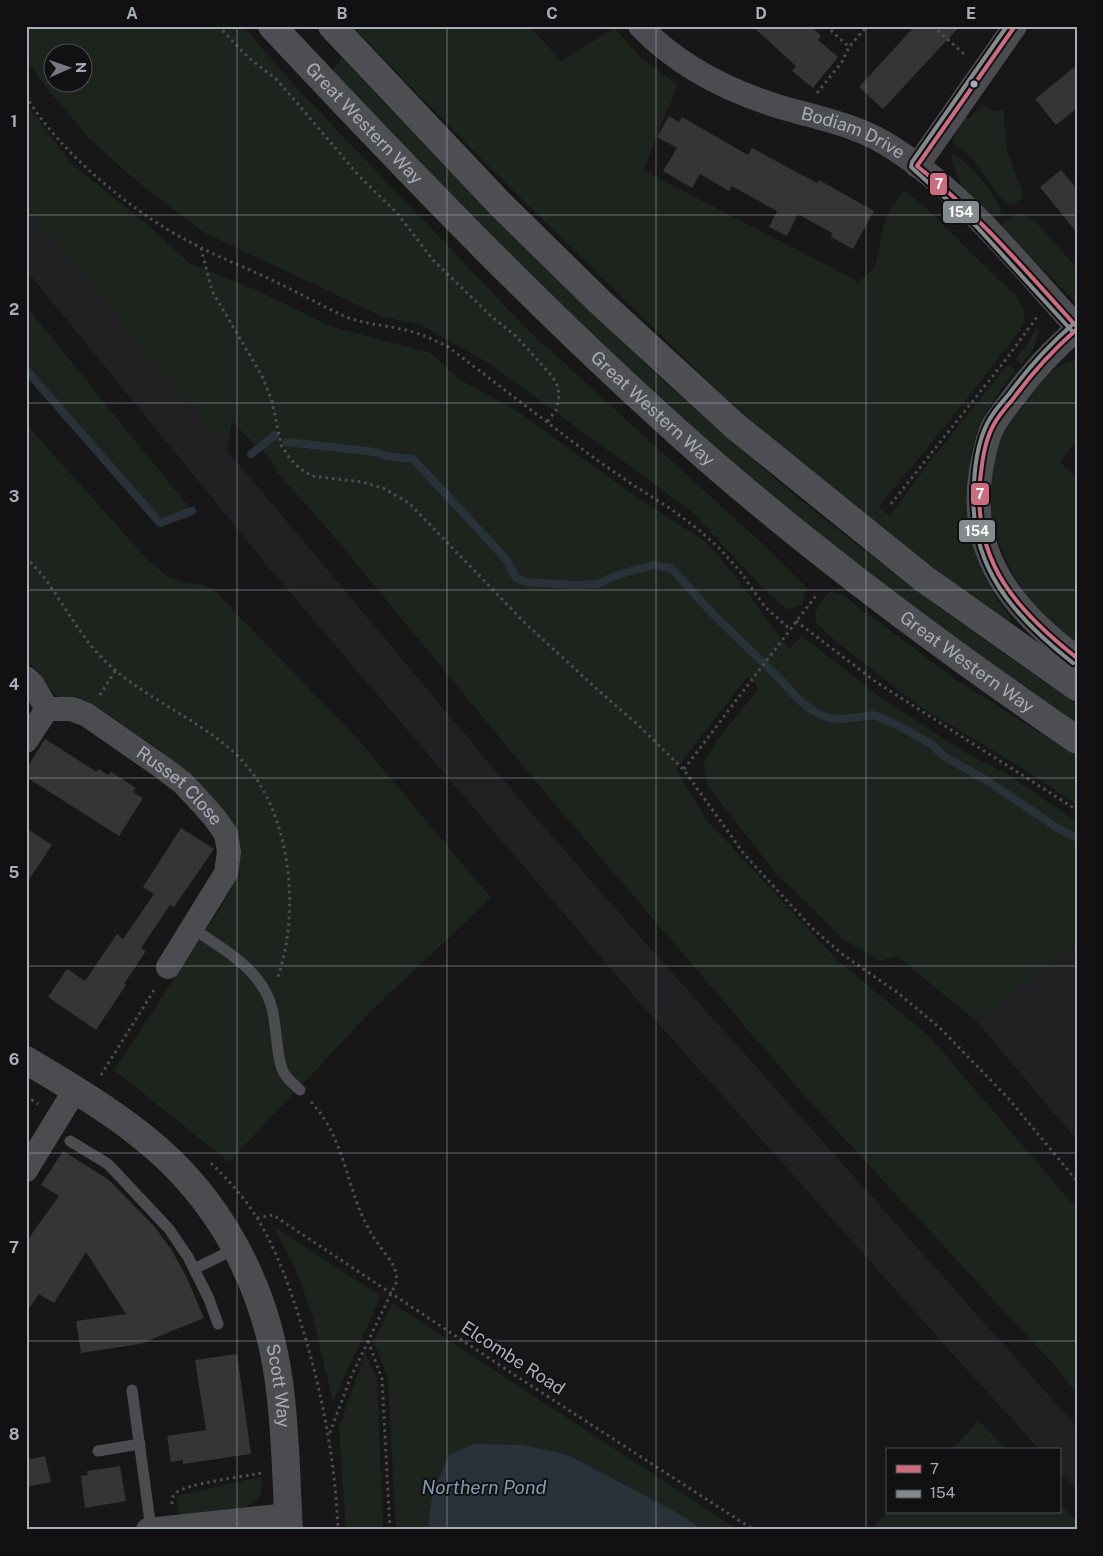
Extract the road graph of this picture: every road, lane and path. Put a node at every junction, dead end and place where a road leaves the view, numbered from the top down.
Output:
1 (218, 26) edge
2 (272, 26) edge
3 (332, 26) edge
4 (640, 26) edge
5 (826, 26) edge
6 (867, 26) edge
7 (933, 26) edge
8 (1015, 26) edge
9 (848, 47) junction
10 (983, 71) junction
11 (26, 96) edge
12 (802, 112) junction
13 (917, 166) junction
14 (201, 248) junction
15 (1050, 298) junction
16 (1077, 328) edge
17 (547, 422) junction
18 (891, 504) dead end
19 (818, 593) dead end
20 (796, 621) junction
21 (790, 629) junction
22 (1077, 658) edge
23 (26, 678) edge
24 (1077, 687) edge
25 (47, 709) junction
26 (1077, 740) edge
27 (26, 741) edge
28 (684, 770) junction
29 (1077, 810) edge
30 (192, 928) junction
31 (168, 967) joint
32 (26, 1060) edge
33 (86, 1085) junction
34 (300, 1090) joint
35 (70, 1140) dead end
36 (26, 1170) edge
37 (1077, 1181) edge
38 (237, 1248) junction
39 (194, 1269) junction
40 (390, 1293) junction
41 (293, 1296) junction
42 (262, 1307) junction
43 (218, 1324) dead end
44 (368, 1340) junction
45 (132, 1390) dead end
46 (329, 1436) junction
47 (140, 1444) junction
48 (98, 1451) dead end
49 (267, 1466) dead end
50 (288, 1522) edge
51 (175, 1526) junction
52 (150, 1530) edge
53 (338, 1530) edge
54 (390, 1530) edge
55 (754, 1530) edge

1 - 17 path
2 - 26 main road, Great Western Way
3 - 24 main road
4 - 12 street, Bodiam Drive
5 - 9 path
6 - 9 path
7 - 10 path
8 - 10 street
9 - 12 path
10 - 13 street
11 - 14 path
12 - 13 street, Bodiam Drive
13 - 15 street, Bodiam Drive
14 - 17 path
14 - 28 path
15 - 16 street, Bodiam Drive
15 - 18 path
16 - 22 street
17 - 21 path
19 - 20 path
20 - 21 path
20 - 29 path
21 - 28 path
23 - 25 street
25 - 27 street
25 - 30 street, Russet Close
28 - 37 path
30 - 31 street, Russet Close
30 - 34 lane
31 - 33 path
32 - 33 street, Scott Way
33 - 36 street
33 - 38 street, Scott Way
34 - 40 path
35 - 39 lane
38 - 39 lane
38 - 42 street, Scott Way
39 - 43 lane
40 - 41 path, Elcombe Road
40 - 44 path
40 - 55 path, Elcombe Road
41 - 42 path
41 - 46 path
42 - 50 street, Scott Way
44 - 46 path
44 - 54 path
45 - 47 lane
46 - 53 path
47 - 48 lane
47 - 52 lane
49 - 51 path
50 - 51 street
51 - 52 street

